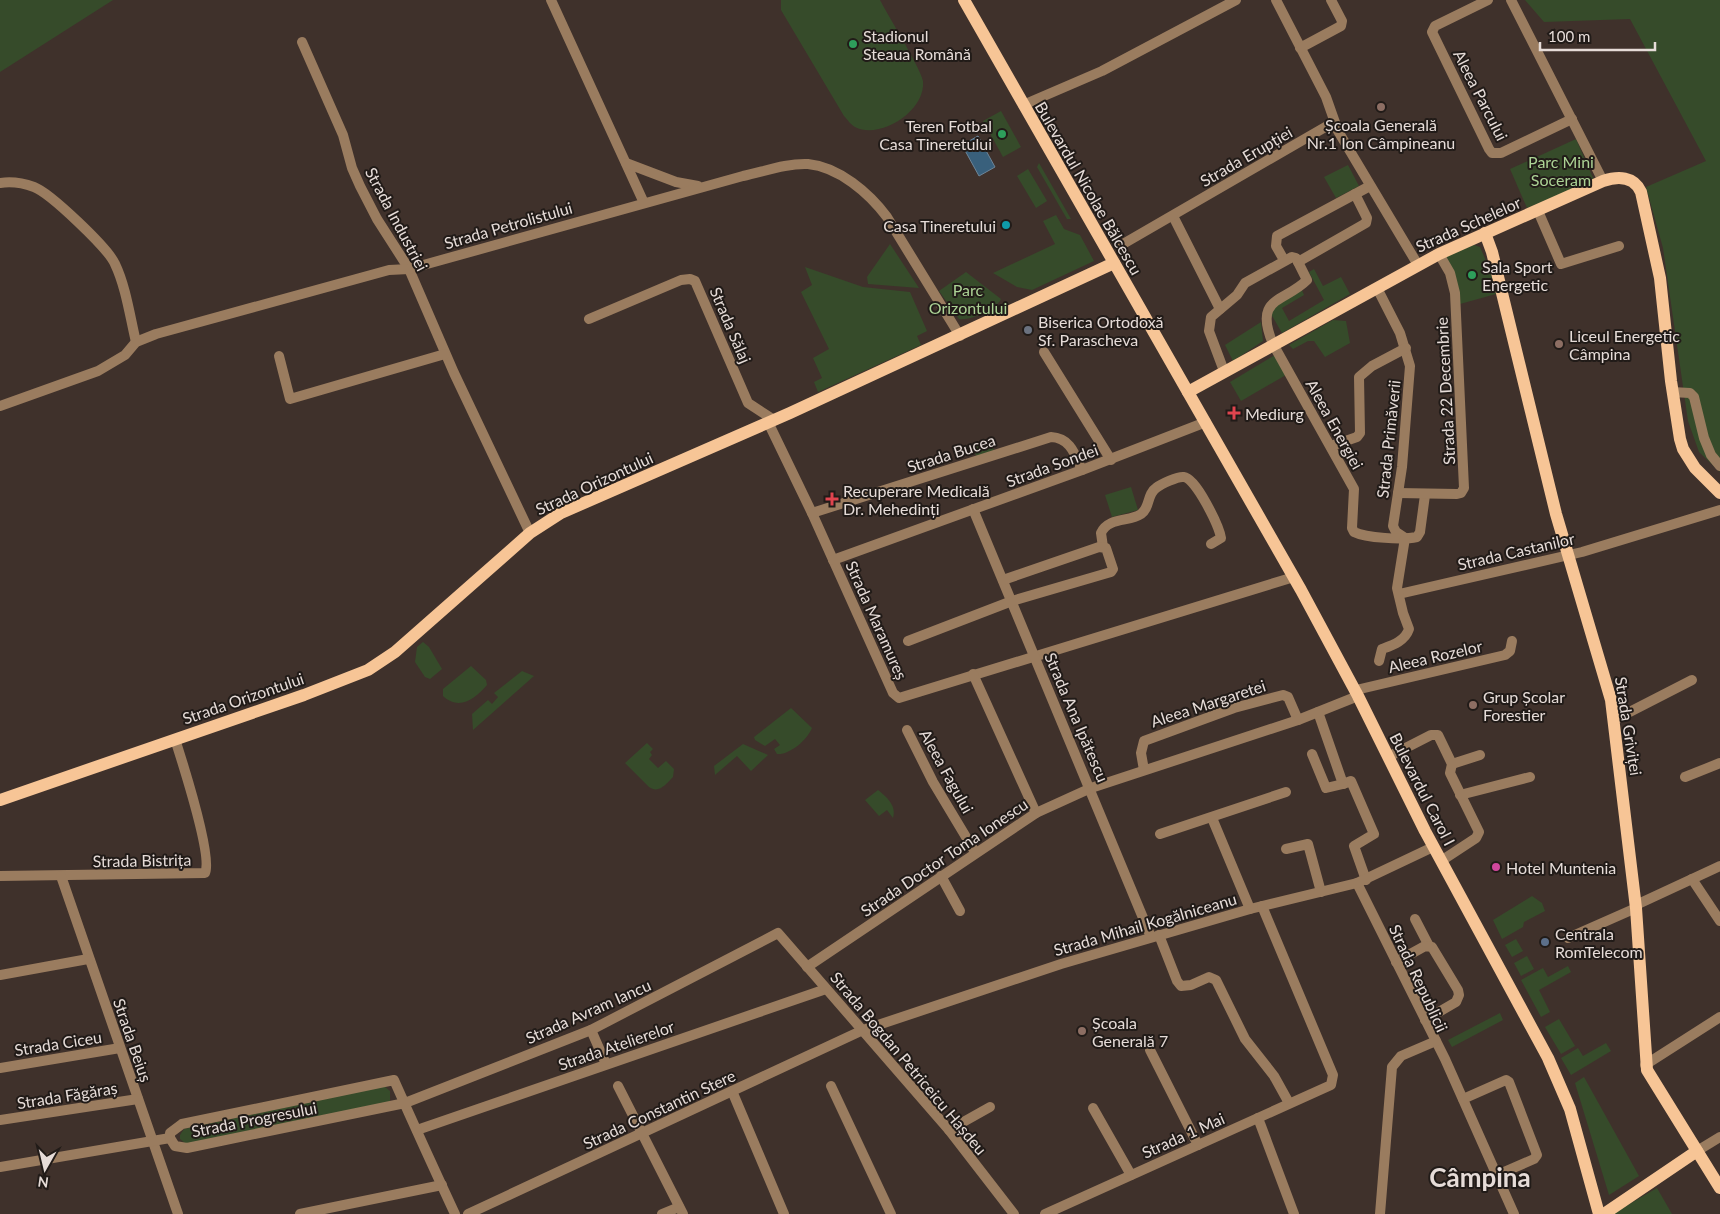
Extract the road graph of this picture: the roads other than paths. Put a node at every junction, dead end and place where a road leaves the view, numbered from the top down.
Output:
1 (551, 0) edge
2 (964, 0) edge
3 (1236, 0) edge
4 (1276, 0) edge
5 (1330, 0) edge
6 (1488, 0) edge
7 (1510, 0) edge
8 (302, 42) dead end
9 (1300, 48) junction
10 (1023, 105) junction
11 (1572, 119) junction
12 (1334, 122) junction
13 (626, 162) junction
14 (1603, 181) junction
15 (0, 183) edge
16 (1370, 186) junction
17 (704, 187) junction
18 (1355, 194) junction
19 (644, 203) junction
20 (1538, 211) junction
21 (1173, 216) junction
22 (1485, 233) junction
23 (1123, 244) dead end
24 (1618, 246) dead end
25 (1439, 254) junction
26 (1284, 260) junction
27 (1298, 262) junction
28 (1114, 263) junction
29 (1418, 264) junction
30 (409, 269) junction
31 (1377, 288) junction
32 (1220, 309) junction
33 (589, 318) dead end
34 (960, 336) junction
35 (136, 342) junction
36 (1273, 344) junction
37 (1406, 348) junction
38 (1044, 352) dead end
39 (445, 354) junction
40 (279, 356) dead end
41 (1224, 372) junction
42 (1188, 392) junction
43 (1672, 392) junction
44 (0, 406) edge
45 (771, 421) junction
46 (1206, 422) junction
47 (1331, 446) junction
48 (1111, 460) junction
49 (1720, 466) edge
50 (1082, 470) junction
51 (1398, 493) junction
52 (1720, 493) edge
53 (1425, 494) junction
54 (973, 509) junction
55 (1720, 510) edge
56 (812, 513) junction
57 (530, 533) junction
58 (1405, 538) junction
59 (1211, 544) dead end
60 (1103, 547) junction
61 (1567, 556) junction
62 (834, 560) junction
63 (1294, 577) junction
64 (1003, 580) junction
65 (1399, 594) junction
66 (1012, 601) junction
67 (908, 641) dead end
68 (1512, 641) dead end
69 (1035, 655) junction
70 (1378, 661) dead end
71 (972, 674) junction
72 (1692, 680) dead end
73 (1357, 693) junction
74 (1318, 712) junction
75 (1298, 720) junction
76 (1614, 720) junction
77 (907, 730) dead end
78 (175, 739) junction
79 (1312, 754) dead end
80 (1480, 754) dead end
81 (1388, 757) junction
82 (1720, 762) edge
83 (1452, 764) junction
84 (1144, 770) junction
85 (1530, 777) dead end
86 (1685, 777) dead end
87 (1343, 784) junction
88 (1091, 788) junction
89 (1286, 792) dead end
90 (1460, 795) junction
91 (0, 800) edge
92 (1036, 813) junction
93 (1212, 818) junction
94 (1160, 834) dead end
95 (1433, 847) junction
96 (1286, 849) dead end
97 (975, 852) junction
98 (1441, 861) junction
99 (1720, 866) edge
100 (0, 876) edge
101 (61, 876) junction
102 (941, 876) junction
103 (1692, 879) junction
104 (1361, 881) junction
105 (1321, 892) junction
106 (1262, 906) junction
107 (1636, 907) junction
108 (1250, 909) junction
109 (960, 910) dead end
110 (1415, 918) dead end
111 (1720, 921) edge
112 (778, 934) joint
113 (1155, 936) junction
114 (1568, 938) dead end
115 (1429, 946) junction
116 (88, 960) junction
117 (1396, 962) junction
118 (807, 966) junction
119 (0, 975) edge
120 (826, 989) junction
121 (1720, 1017) edge
122 (1426, 1020) junction
123 (591, 1030) junction
124 (863, 1030) junction
125 (1436, 1041) junction
126 (120, 1048) junction
127 (1150, 1050) dead end
128 (606, 1064) junction
129 (1646, 1065) junction
130 (0, 1068) edge
131 (618, 1086) dead end
132 (832, 1086) dead end
133 (732, 1091) junction
134 (138, 1099) junction
135 (1463, 1099) junction
136 (405, 1103) junction
137 (1289, 1103) junction
138 (990, 1107) dead end
139 (1094, 1108) dead end
140 (1258, 1118) junction
141 (0, 1120) edge
142 (417, 1130) junction
143 (949, 1130) junction
144 (641, 1135) junction
145 (1720, 1137) edge
146 (170, 1138) junction
147 (152, 1143) junction
148 (1198, 1145) junction
149 (1698, 1151) junction
150 (0, 1167) edge
151 (1497, 1174) junction
152 (1130, 1175) junction
153 (442, 1185) junction
154 (1720, 1188) edge
155 (681, 1210) edge
156 (325, 1211) edge
157 (178, 1214) edge
158 (300, 1214) edge
159 (455, 1214) edge
160 (468, 1214) edge
161 (662, 1214) edge
162 (784, 1214) edge
163 (891, 1214) edge
164 (1014, 1214) edge
165 (1044, 1214) edge
166 (1294, 1214) edge
167 (1380, 1214) edge
168 (1514, 1214) edge
169 (1599, 1214) edge
170 (1604, 1214) edge

1 - 13 street
2 - 10 main road, Bulevardul Nicolae Bălcescu
3 - 10 street
4 - 9 street
5 - 9 street
6 - 11 street, Aleea Parcului
7 - 11 street
8 - 30 street, Strada Industriei
9 - 12 street
10 - 28 main road, Bulevardul Nicolae Bălcescu
11 - 14 street
12 - 16 street
12 - 21 street, Strada Erupției
13 - 17 street
13 - 19 street
14 - 20 main road, Strada Schelelor
14 - 43 main road, Strada Schelelor
15 - 35 street
16 - 18 street
16 - 29 street
17 - 19 street, Strada Petrolistului
17 - 34 street, Strada Petrolistului
18 - 26 street
18 - 27 street
19 - 30 street, Strada Petrolistului
20 - 22 main road, Strada Schelelor
20 - 24 street
21 - 23 street, Strada Erupției
21 - 32 street
22 - 25 main road, Strada Schelelor
22 - 61 main road, Strada Griviței
25 - 29 main road, Strada Schelelor
25 - 53 street, Strada 22 Decembrie
26 - 27 street
26 - 32 street
27 - 36 street, Aleea Energiei
28 - 34 main road, Strada Orizontului
28 - 42 main road, Bulevardul Nicolae Bălcescu
29 - 31 main road, Strada Schelelor
30 - 35 street, Strada Petrolistului
30 - 39 street, Strada Industriei
31 - 36 main road, Strada Schelelor
31 - 37 street, Strada Primăverii
32 - 41 street
33 - 45 street, Strada Sălaj
34 - 45 main road, Strada Orizontului
35 - 44 street, Strada Petrolistului
36 - 41 main road, Strada Schelelor
36 - 47 street, Aleea Energiei
37 - 47 street
37 - 51 street, Strada Primăverii
38 - 48 street, Strada Sondei
39 - 40 street
39 - 57 street, Strada Industriei
41 - 42 main road, Strada Schelelor
42 - 46 main road, Bulevardul Carol I
43 - 49 street
43 - 52 main road, Strada Schelelor
45 - 56 street, Strada Maramureș
45 - 57 main road, Strada Orizontului
46 - 48 street, Strada Sondei
46 - 63 main road, Bulevardul Carol I
47 - 58 street, Aleea Energiei
48 - 50 street, Strada Sondei
50 - 54 street, Strada Sondei
50 - 56 street, Strada Bucea
51 - 53 street, Strada 22 Decembrie
51 - 58 street, Strada Primăverii
53 - 58 street
54 - 62 street, Strada Sondei
54 - 64 street, Strada Ana Ipătescu
55 - 61 street, Strada Castanilor
56 - 62 street, Strada Maramureș
57 - 78 main road, Strada Orizontului
58 - 65 street
59 - 60 street
60 - 64 street
60 - 66 street
61 - 65 street, Strada Castanilor
61 - 76 main road, Strada Griviței
62 - 71 street, Strada Maramureș
63 - 69 street, Strada Maramureș
63 - 73 main road, Bulevardul Carol I
64 - 66 street, Strada Ana Ipătescu
65 - 70 street
66 - 67 street
66 - 69 street, Strada Ana Ipătescu
68 - 73 street, Aleea Rozelor
69 - 71 street, Strada Maramureș
69 - 88 street, Strada Ana Ipătescu
71 - 92 street
72 - 76 street
73 - 74 street, Strada Doctor Toma Ionescu
73 - 81 main road, Bulevardul Carol I
74 - 75 street, Strada Doctor Toma Ionescu
74 - 87 street
75 - 84 street, Strada Doctor Toma Ionescu
75 - 84 street, Aleea Margaretei
76 - 107 main road, Strada Griviței
77 - 97 street, Aleea Fagului
78 - 91 main road, Strada Orizontului
78 - 101 street, Strada Bistrița
79 - 87 street
80 - 83 street
81 - 83 street
81 - 95 main road, Bulevardul Carol I
82 - 86 street
83 - 90 street
84 - 88 street, Strada Doctor Toma Ionescu
85 - 90 street
87 - 104 street, Strada Republicii
88 - 92 street, Strada Doctor Toma Ionescu
88 - 113 street, Strada Ana Ipătescu
89 - 93 street
90 - 98 street
92 - 97 street, Strada Doctor Toma Ionescu
93 - 94 street
93 - 108 street
95 - 98 main road, Bulevardul Carol I
95 - 104 street, Strada Mihail Kogălniceanu
96 - 105 street
97 - 102 street, Strada Doctor Toma Ionescu
98 - 169 main road, Bulevardul Carol I
99 - 103 street
100 - 101 street, Strada Bistrița
101 - 116 street, Strada Beiuș
102 - 109 street
102 - 118 street, Strada Doctor Toma Ionescu
103 - 107 street
103 - 111 street
104 - 105 street, Strada Mihail Kogălniceanu
104 - 117 street, Strada Republicii
105 - 106 street, Strada Mihail Kogălniceanu
106 - 108 street, Strada Mihail Kogălniceanu
106 - 137 street, Strada 1 Mai
107 - 114 street
107 - 129 main road, Strada Griviței
108 - 113 street, Strada Mihail Kogălniceanu
110 - 115 street
112 - 118 street, Strada Bogdan Petriceicu Hașdeu
112 - 123 street, Strada Avram Iancu
113 - 124 street, Strada Mihail Kogălniceanu
113 - 137 street, Strada Ana Ipătescu
115 - 117 street
115 - 122 street
116 - 119 street
116 - 126 street, Strada Beiuș
117 - 122 street, Strada Republicii
118 - 120 street, Strada Bogdan Petriceicu Hașdeu
120 - 124 street, Strada Bogdan Petriceicu Hașdeu
120 - 128 street, Strada Atelierelor
121 - 129 street
122 - 125 street, Strada Republicii
123 - 128 street
123 - 136 street, Strada Avram Iancu
124 - 133 street, Strada Constantin Stere
124 - 143 street, Strada Bogdan Petriceicu Hașdeu
125 - 135 street
125 - 167 street, Strada Republicii
126 - 130 street, Strada Ciceu
126 - 134 street, Strada Beiuș
127 - 148 street
128 - 142 street, Strada Atelierelor
129 - 149 main road, Strada Griviței
131 - 144 street
132 - 163 street
133 - 144 street, Strada Constantin Stere
133 - 162 street
134 - 141 street, Strada Făgăraș
134 - 147 street, Strada Beiuș
135 - 151 street
135 - 151 street
136 - 142 street
136 - 146 street, Strada Progresului
136 - 146 street, Strada Progresului
137 - 140 street, Strada 1 Mai
138 - 143 street
139 - 152 street
140 - 148 street, Strada 1 Mai
140 - 166 street
142 - 153 street
143 - 164 street, Strada Bogdan Petriceicu Hașdeu
144 - 155 street
144 - 160 street, Strada Constantin Stere
145 - 149 street
146 - 147 street
147 - 150 street
147 - 157 street, Strada Beiuș
148 - 152 street, Strada 1 Mai
149 - 154 main road, Strada Griviței
149 - 170 main road
151 - 168 street
152 - 165 street, Strada 1 Mai
153 - 156 street
153 - 159 street
155 - 161 street
156 - 158 street

